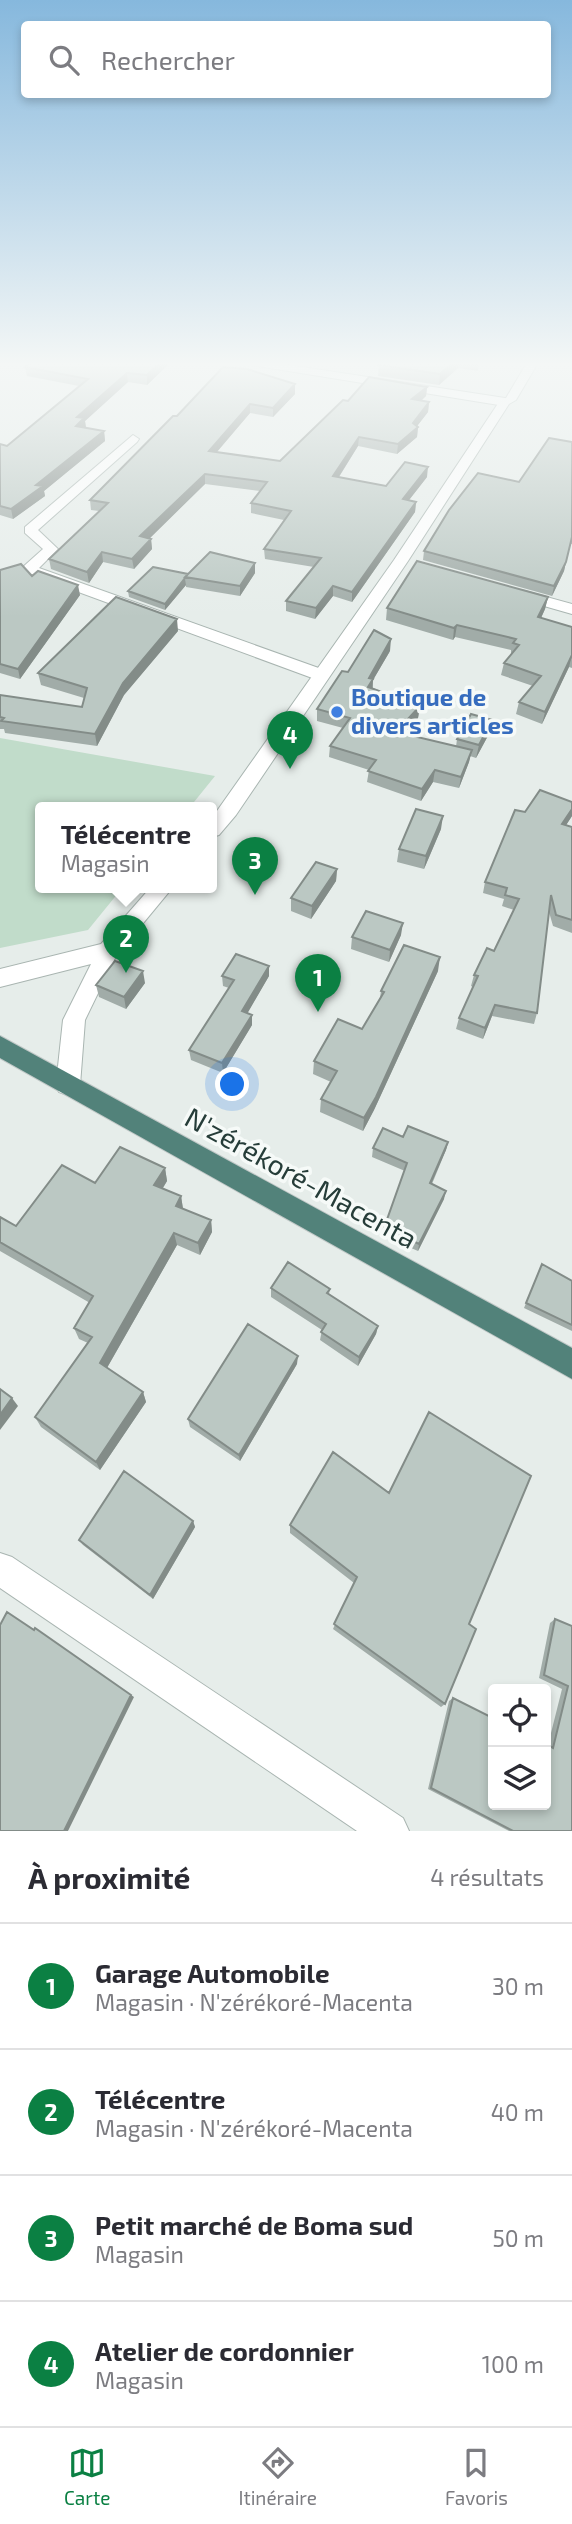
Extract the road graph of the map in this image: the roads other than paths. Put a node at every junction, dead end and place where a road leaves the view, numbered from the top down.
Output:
1 (125, 446) edge
2 (478, 446) edge
3 (506, 591) edge
4 (572, 609) edge
5 (321, 675) junction
6 (217, 824) edge
7 (158, 893) edge
8 (108, 951) junction
9 (0, 978) edge
10 (0, 1046) edge
11 (68, 1085) junction
12 (572, 1364) edge
13 (0, 1569) edge
14 (390, 1831) edge

1 - 5 street
2 - 5 street
3 - 4 street
5 - 6 street
7 - 8 street
8 - 9 street
8 - 11 street
10 - 11 highway, N'zérékoré-Macenta
11 - 12 highway, N'zérékoré-Macenta
13 - 14 street

